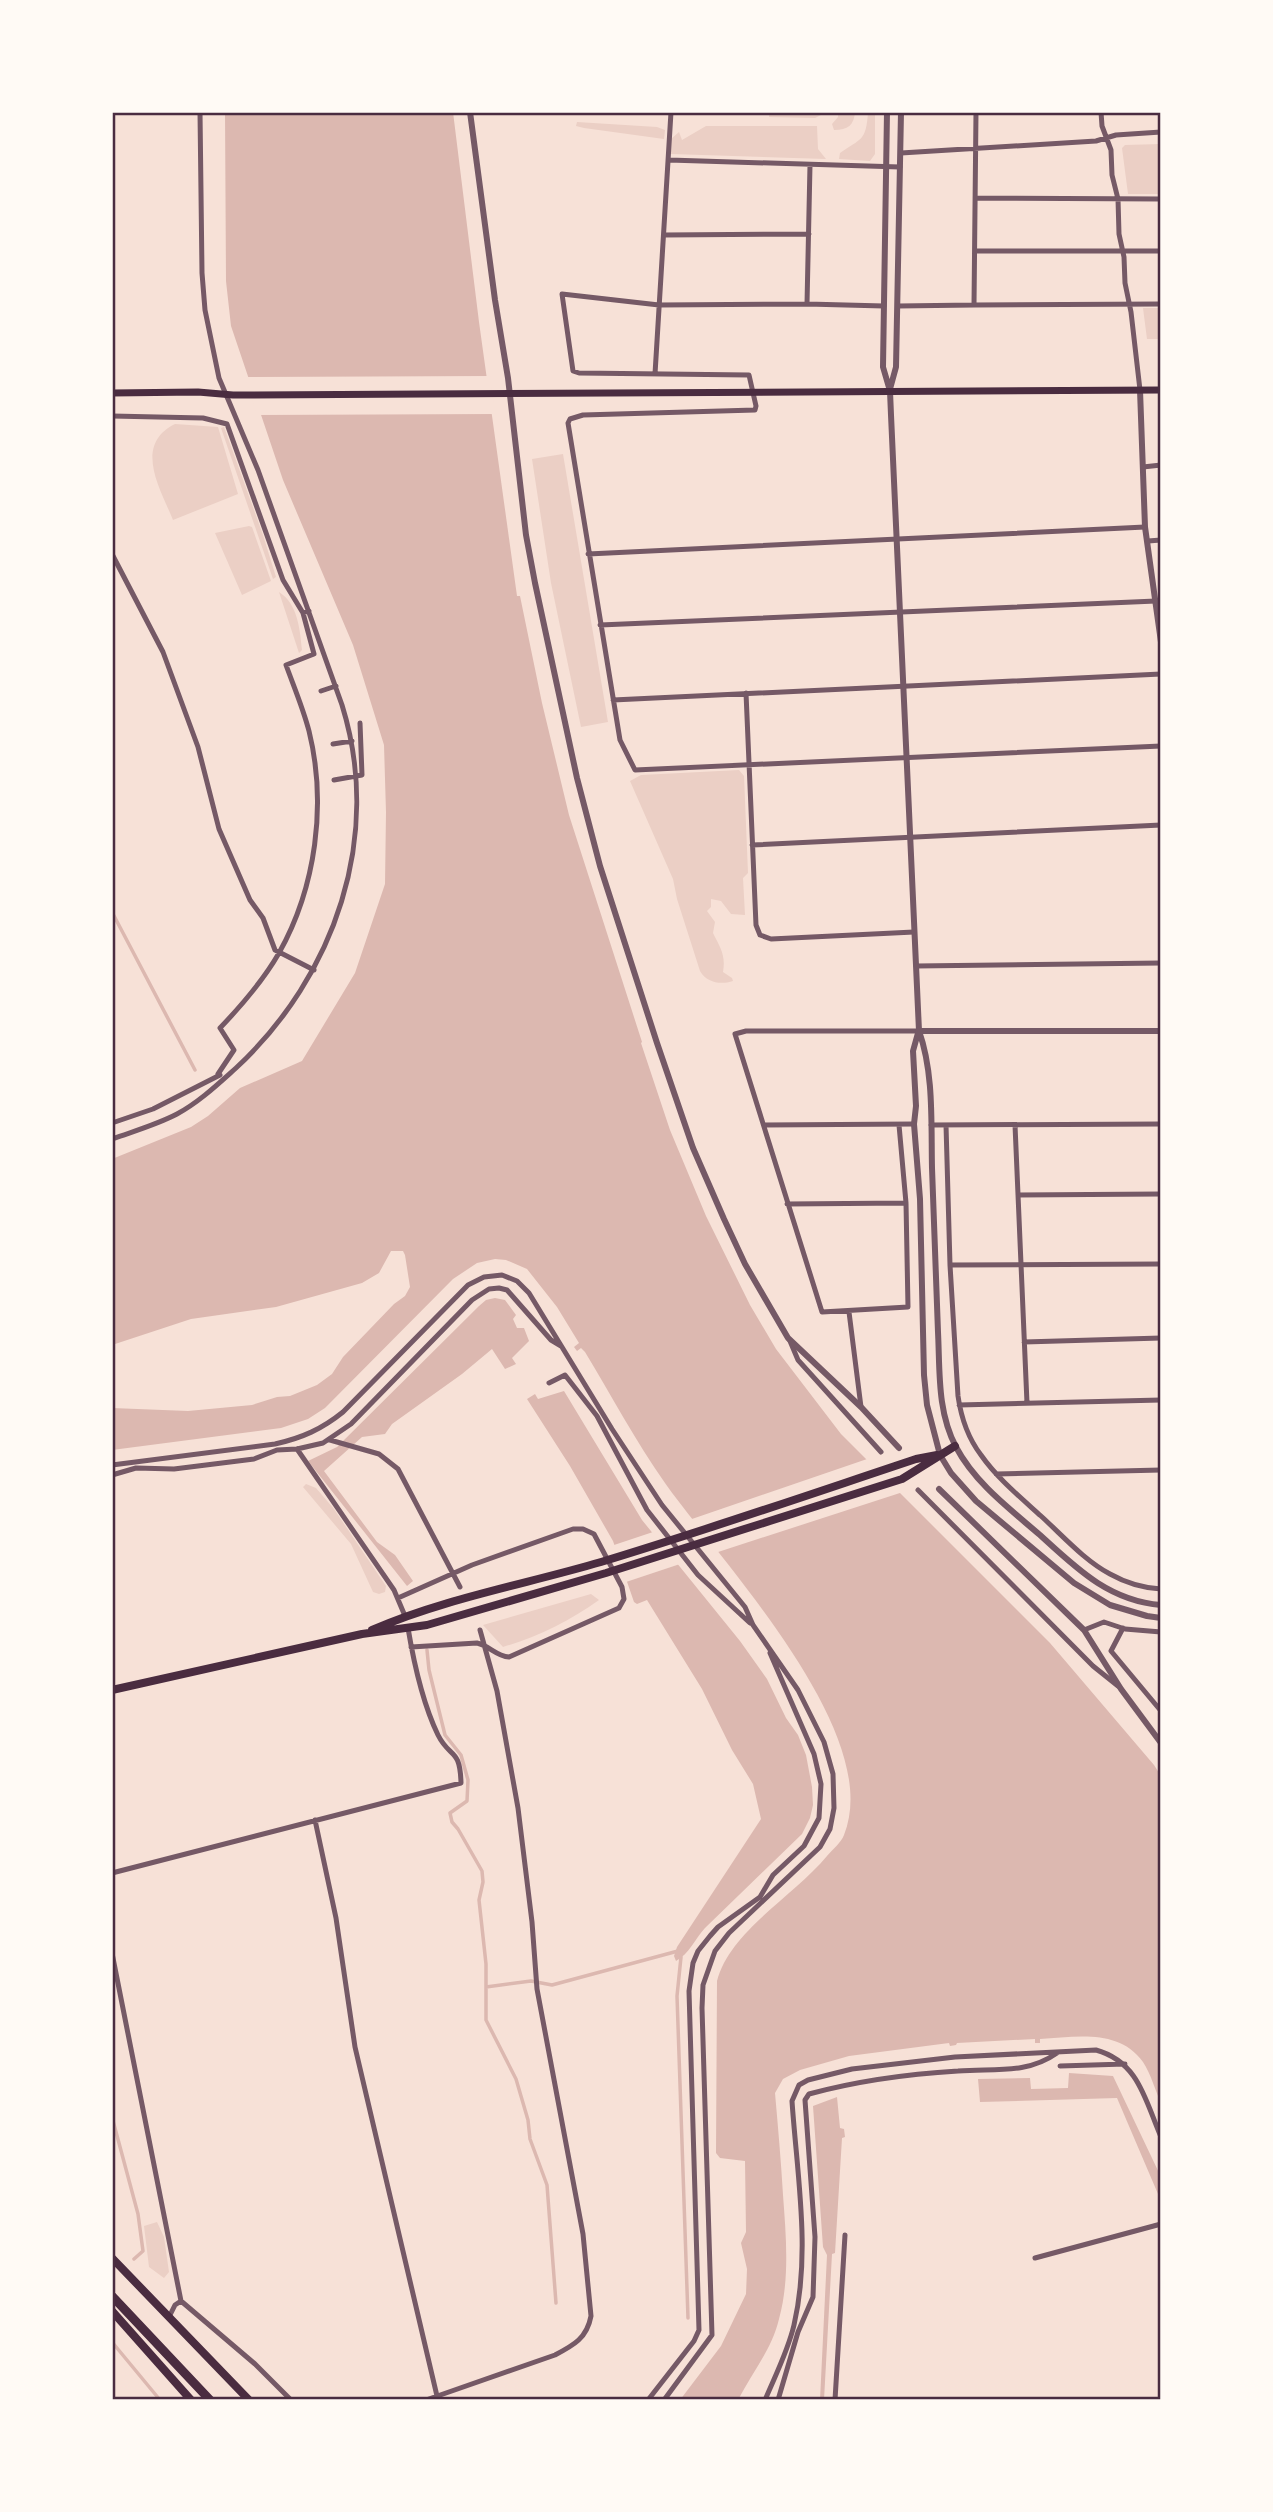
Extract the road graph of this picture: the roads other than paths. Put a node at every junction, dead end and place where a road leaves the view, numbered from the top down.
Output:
1 (200, 112) edge
2 (470, 112) edge
3 (671, 112) edge
4 (887, 112) edge
5 (901, 112) edge
6 (976, 112) edge
7 (1101, 112) edge
8 (1161, 132) edge
9 (1107, 138) junction
10 (975, 149) junction
11 (901, 153) junction
12 (669, 160) junction
13 (810, 165) junction
14 (887, 167) junction
15 (900, 167) junction
16 (976, 198) junction
17 (1118, 199) junction
18 (1161, 199) edge
19 (809, 234) junction
20 (664, 235) junction
21 (975, 251) junction
22 (1124, 251) junction
23 (1161, 251) edge
24 (807, 304) junction
25 (1129, 304) junction
26 (1161, 304) edge
27 (659, 305) junction
28 (974, 305) junction
29 (884, 306) junction
30 (898, 306) junction
31 (655, 374) junction
32 (1140, 390) junction
33 (1161, 390) edge
34 (890, 391) junction
35 (510, 392) junction
36 (112, 393) edge
37 (754, 393) junction
38 (230, 395) junction
39 (112, 416) edge
40 (1161, 465) edge
41 (1143, 467) junction
42 (1146, 527) junction
43 (897, 540) junction
44 (1161, 540) edge
45 (1148, 541) junction
46 (112, 554) edge
47 (588, 554) junction
48 (1156, 601) junction
49 (306, 612) junction
50 (900, 612) junction
51 (600, 625) junction
52 (1161, 642) edge
53 (1161, 674) edge
54 (336, 686) junction
55 (903, 686) junction
56 (321, 691) dead end
57 (746, 693) junction
58 (613, 700) junction
59 (360, 723) dead end
60 (352, 741) junction
61 (333, 744) dead end
62 (1161, 746) edge
63 (906, 758) junction
64 (749, 766) junction
65 (356, 775) junction
66 (334, 780) dead end
67 (1161, 825) edge
68 (910, 838) junction
69 (752, 845) junction
70 (914, 932) junction
71 (279, 953) junction
72 (1161, 963) edge
73 (916, 966) junction
74 (314, 970) junction
75 (919, 1031) junction
76 (1161, 1031) edge
77 (221, 1077) junction
78 (112, 1123) edge
79 (914, 1124) junction
80 (1161, 1124) edge
81 (764, 1125) junction
82 (899, 1125) junction
83 (931, 1125) junction
84 (946, 1125) junction
85 (1015, 1125) junction
86 (112, 1139) edge
87 (1161, 1194) edge
88 (1018, 1195) junction
89 (906, 1203) junction
90 (787, 1204) junction
91 (1161, 1264) edge
92 (950, 1265) junction
93 (1021, 1265) junction
94 (849, 1311) junction
95 (788, 1338) junction
96 (1161, 1338) edge
97 (1024, 1342) junction
98 (563, 1347) junction
99 (549, 1384) dead end
100 (1161, 1400) edge
101 (1027, 1403) junction
102 (959, 1405) junction
103 (861, 1407) junction
104 (609, 1431) junction
105 (334, 1441) junction
106 (282, 1446) junction
107 (956, 1446) junction
108 (899, 1448) dead end
109 (297, 1449) junction
110 (881, 1452) dead end
111 (940, 1454) junction
112 (112, 1465) edge
113 (135, 1465) junction
114 (1161, 1470) edge
115 (996, 1474) junction
116 (112, 1475) edge
117 (939, 1489) dead end
118 (918, 1490) dead end
119 (452, 1575) junction
120 (460, 1587) dead end
121 (1161, 1589) edge
122 (398, 1598) junction
123 (1161, 1605) edge
124 (405, 1616) junction
125 (1161, 1618) edge
126 (752, 1625) junction
127 (408, 1628) junction
128 (1123, 1628) junction
129 (480, 1630) dead end
130 (1083, 1630) junction
131 (1161, 1632) edge
132 (362, 1634) junction
133 (484, 1645) junction
134 (411, 1647) junction
135 (768, 1647) junction
136 (1121, 1689) junction
137 (112, 1690) edge
138 (1161, 1711) edge
139 (1161, 1743) edge
140 (315, 1820) junction
141 (112, 1873) edge
142 (112, 1953) edge
143 (1058, 2052) junction
144 (1125, 2064) junction
145 (1060, 2066) dead end
146 (1161, 2137) edge
147 (1161, 2224) edge
148 (845, 2235) dead end
149 (112, 2258) edge
150 (1035, 2258) dead end
151 (112, 2297) edge
152 (181, 2301) junction
153 (112, 2311) edge
154 (169, 2317) junction
155 (792, 2342) junction
156 (438, 2396) junction
157 (191, 2400) edge
158 (210, 2400) edge
159 (249, 2400) edge
160 (291, 2400) edge
161 (426, 2400) edge
162 (648, 2400) edge
163 (664, 2400) edge
164 (765, 2400) edge
165 (778, 2400) edge
166 (835, 2400) edge

1 - 38 street
2 - 35 street
3 - 12 street
4 - 14 street
5 - 11 street
6 - 10 street
7 - 9 street
8 - 9 street
9 - 10 street
9 - 17 street
10 - 11 street
10 - 16 street
11 - 15 street
12 - 13 street
12 - 20 street
13 - 14 street
13 - 19 street
14 - 15 street
14 - 29 street
15 - 30 street
16 - 17 street
16 - 21 street
17 - 18 street
17 - 22 street
19 - 20 street
19 - 24 street
20 - 27 street
21 - 22 street
21 - 28 street
22 - 23 street
22 - 25 street
24 - 27 street
24 - 29 street
25 - 26 street
25 - 28 street
25 - 32 street
27 - 31 street
27 - 31 street
28 - 30 street
29 - 34 street
30 - 34 street
31 - 37 street
32 - 33 main road
32 - 34 main road
32 - 41 street
34 - 37 main road
34 - 43 street
35 - 37 main road
35 - 38 main road
35 - 95 street
36 - 38 main road
37 - 47 street
38 - 49 street
39 - 49 street
40 - 41 street
41 - 42 street
42 - 43 street
42 - 45 street
43 - 47 street
43 - 50 street
44 - 45 street
45 - 48 street
46 - 71 street
47 - 51 street
48 - 50 street
48 - 52 street
49 - 54 street
49 - 71 street
50 - 51 street
50 - 55 street
51 - 58 street
53 - 55 street
54 - 56 street
54 - 60 street
55 - 57 street
55 - 63 street
57 - 58 street
57 - 64 street
58 - 64 street
59 - 65 street
60 - 61 street
60 - 65 street
62 - 63 street
63 - 64 street
63 - 68 street
64 - 69 street
65 - 66 street
65 - 74 street
67 - 68 street
68 - 69 street
68 - 70 street
69 - 70 street
70 - 73 street
71 - 74 street
71 - 77 street
72 - 73 street
73 - 75 street
74 - 77 street
75 - 76 street
75 - 79 street
75 - 81 street
75 - 83 street
77 - 78 street
77 - 86 street
79 - 82 street
79 - 111 street
80 - 85 street
81 - 82 street
81 - 90 street
82 - 89 street
83 - 84 street
83 - 107 street
84 - 85 street
84 - 92 street
85 - 88 street
87 - 88 street
88 - 93 street
89 - 90 street
89 - 94 street
90 - 94 street
91 - 93 street
92 - 93 street
92 - 102 street
93 - 97 street
94 - 103 street
95 - 103 street
95 - 110 street
96 - 97 street
97 - 101 street
98 - 104 street
98 - 105 street
98 - 106 street
99 - 104 street
100 - 101 street
101 - 102 street
102 - 115 street
103 - 108 street
104 - 126 street
104 - 126 street
105 - 109 street
105 - 119 street
106 - 109 street
106 - 113 street
106 - 113 street
107 - 111 main road
107 - 123 street
109 - 122 street
111 - 124 main road
111 - 125 street
111 - 127 main road
112 - 113 street
113 - 116 street
114 - 115 street
115 - 121 street
117 - 130 street
118 - 136 street
119 - 120 street
119 - 122 street
119 - 133 street
122 - 124 street
124 - 132 main road
126 - 135 street
127 - 132 main road
127 - 134 street
128 - 130 street
128 - 131 street
128 - 138 street
129 - 133 street
130 - 136 street
132 - 137 main road
133 - 134 street
133 - 156 street
134 - 140 street
135 - 162 street
135 - 163 street
136 - 139 street
140 - 141 street
140 - 156 street
142 - 152 street
143 - 144 street
143 - 155 street
143 - 155 street
144 - 145 street
144 - 146 street
147 - 150 street
148 - 166 street
149 - 154 main road
151 - 158 highway
152 - 154 street
152 - 160 street
153 - 157 main road
154 - 159 main road
155 - 164 street
155 - 165 street
156 - 161 street

